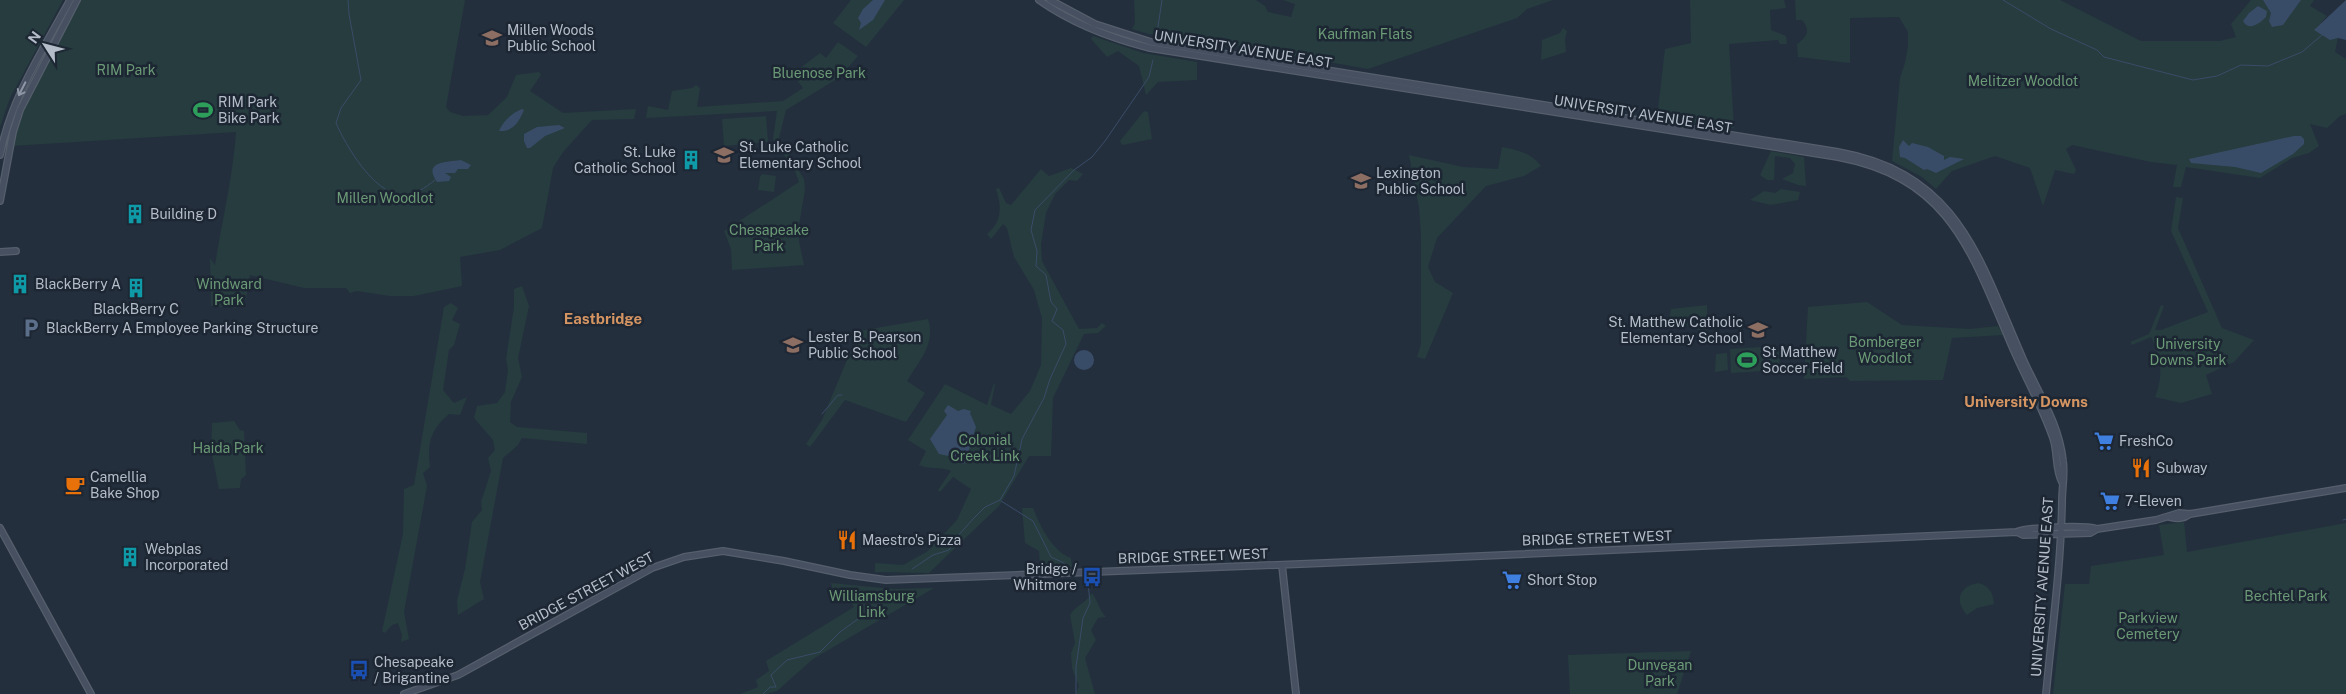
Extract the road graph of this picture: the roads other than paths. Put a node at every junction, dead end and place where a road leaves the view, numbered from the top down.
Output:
1 (70, 0) edge
2 (77, 0) edge
3 (1039, 0) edge
4 (1050, 0) edge
5 (0, 155) edge
6 (0, 201) edge
7 (16, 251) dead end
8 (0, 252) edge
9 (2062, 482) junction
10 (2346, 488) edge
11 (0, 528) edge
12 (2061, 531) junction
13 (1282, 565) junction
14 (91, 694) edge
15 (404, 694) edge
16 (1296, 694) edge
17 (2046, 694) edge

1 -> 5 main road
2 - 6 main road
3 - 9 main road, UNIVERSITY AVENUE EAST
4 - 9 main road, UNIVERSITY AVENUE EAST
7 - 8 main road
9 - 12 main road, UNIVERSITY AVENUE EAST
10 - 12 main road, BRIDGE STREET WEST
11 - 14 main road
12 - 13 main road, BRIDGE STREET WEST
12 - 17 main road, UNIVERSITY AVENUE EAST
13 - 15 main road, BRIDGE STREET WEST
13 - 16 main road

